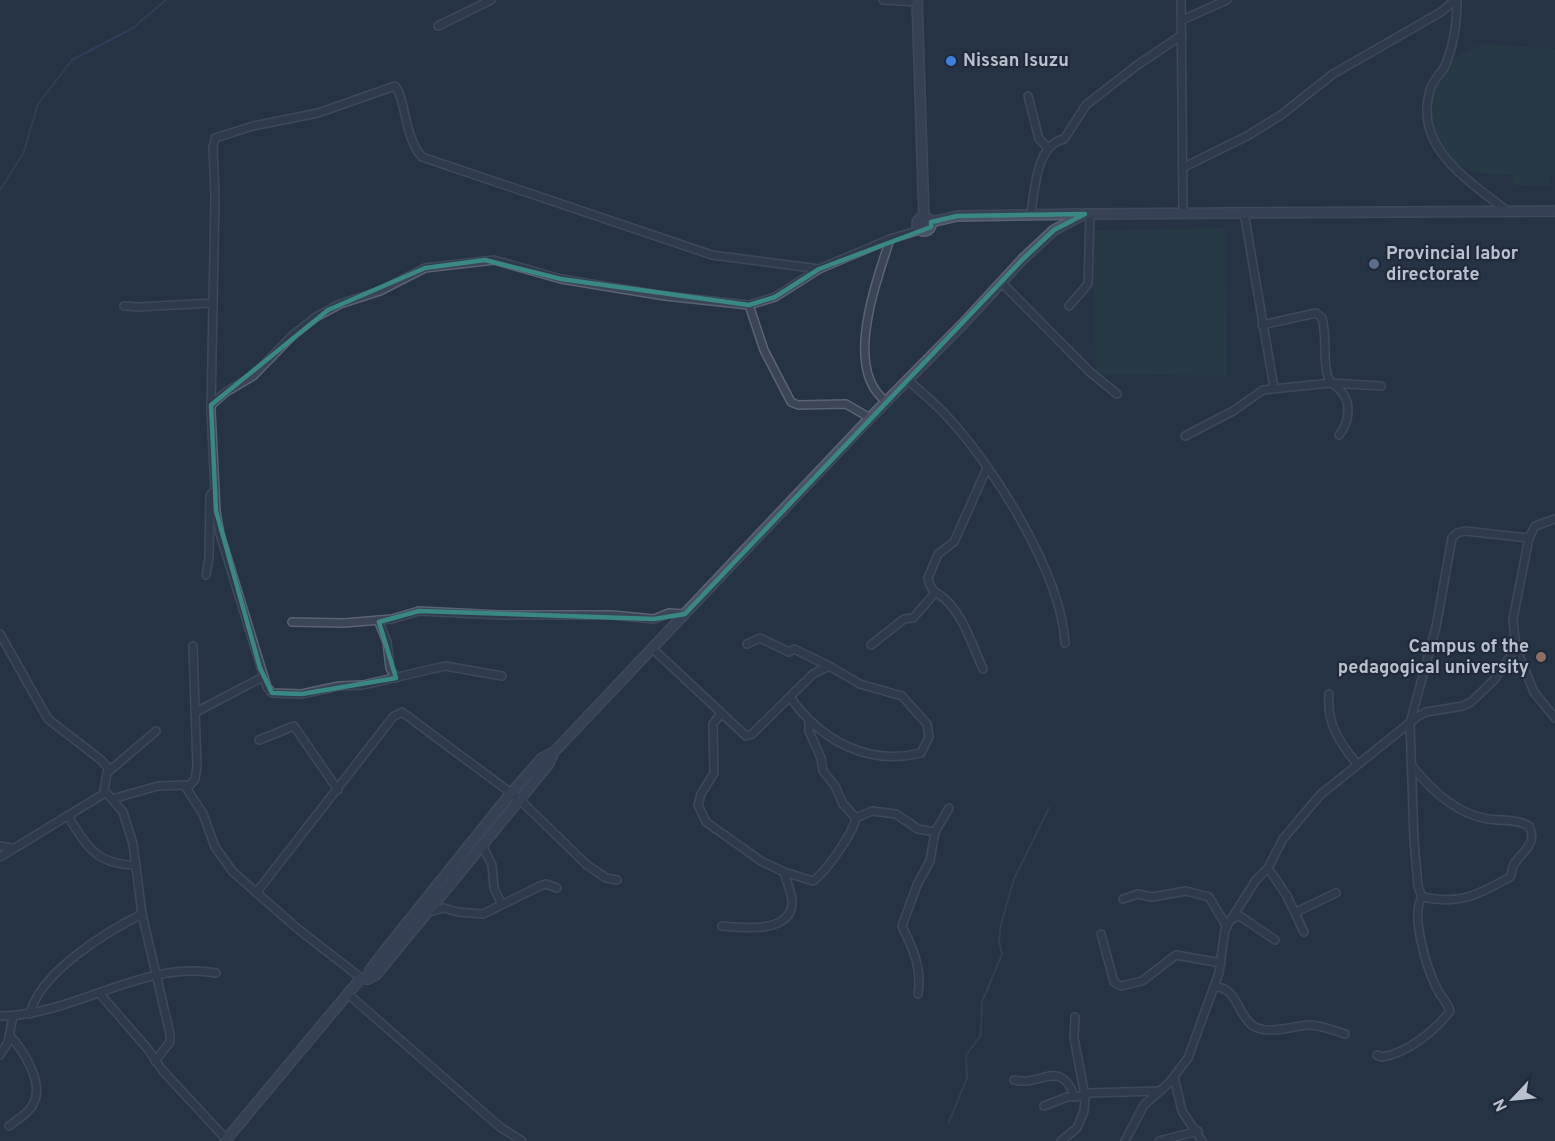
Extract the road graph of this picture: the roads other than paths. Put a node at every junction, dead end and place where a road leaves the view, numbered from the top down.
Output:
1 (491, 0) edge
2 (884, 0) edge
3 (1181, 0) edge
4 (1227, 0) edge
5 (1456, 0) edge
6 (917, 1) edge
7 (1182, 20) junction
8 (438, 26) dead end
9 (1182, 35) junction
10 (1028, 96) dead end
11 (1047, 147) junction
12 (1182, 168) junction
13 (1508, 211) junction
14 (1555, 211) edge
15 (1183, 212) junction
16 (1244, 212) junction
17 (1031, 213) junction
18 (1087, 214) junction
19 (927, 220) junction
20 (920, 230) joint
21 (890, 239) junction
22 (819, 269) junction
23 (1002, 284) junction
24 (213, 303) junction
25 (749, 305) junction
26 (123, 306) dead end
27 (1069, 306) dead end
28 (1262, 325) junction
29 (909, 381) junction
30 (1331, 383) junction
31 (1381, 386) dead end
32 (1274, 388) junction
33 (1118, 394) dead end
34 (887, 402) junction
35 (212, 405) junction
36 (870, 418) junction
37 (1339, 435) dead end
38 (1185, 436) dead end
39 (987, 468) junction
40 (215, 489) junction
41 (1555, 519) edge
42 (1529, 538) junction
43 (206, 575) dead end
44 (935, 593) junction
45 (686, 614) junction
46 (378, 620) junction
47 (292, 622) dead end
48 (0, 634) edge
49 (1065, 643) dead end
50 (747, 644) dead end
51 (871, 645) dead end
52 (193, 646) dead end
53 (1516, 648) junction
54 (653, 649) junction
55 (829, 666) junction
56 (983, 669) dead end
57 (502, 676) dead end
58 (263, 677) junction
59 (396, 678) junction
60 (1329, 694) dead end
61 (790, 697) junction
62 (196, 712) junction
63 (721, 713) junction
64 (1555, 718) edge
65 (809, 721) junction
66 (1410, 723) junction
67 (156, 730) dead end
68 (259, 740) dead end
69 (554, 752) junction
70 (1358, 764) junction
71 (1412, 765) junction
72 (108, 772) junction
73 (185, 786) junction
74 (338, 790) junction
75 (105, 793) junction
76 (511, 793) junction
77 (112, 799) junction
78 (519, 799) junction
79 (949, 808) dead end
80 (68, 816) junction
81 (856, 818) junction
82 (483, 827) junction
83 (935, 832) junction
84 (491, 833) junction
85 (482, 845) junction
86 (0, 846) edge
87 (13, 848) junction
88 (0, 857) edge
89 (136, 865) junction
90 (1268, 868) junction
91 (784, 872) junction
92 (617, 880) dead end
93 (558, 888) dead end
94 (256, 893) junction
95 (1335, 894) dead end
96 (1422, 897) junction
97 (1123, 899) dead end
98 (501, 903) junction
99 (1296, 912) junction
100 (142, 914) junction
101 (426, 914) junction
102 (722, 926) dead end
103 (1226, 930) junction
104 (1304, 932) dead end
105 (1101, 934) dead end
106 (1275, 940) dead end
107 (1221, 963) junction
108 (216, 974) dead end
109 (155, 975) junction
110 (364, 978) junction
111 (1214, 987) junction
112 (100, 994) junction
113 (348, 994) junction
114 (918, 994) dead end
115 (30, 1014) junction
116 (0, 1016) edge
117 (13, 1016) junction
118 (1075, 1017) dead end
119 (1345, 1034) dead end
120 (10, 1036) junction
121 (0, 1055) edge
122 (1377, 1055) dead end
123 (155, 1061) junction
124 (1174, 1077) junction
125 (1014, 1080) dead end
126 (1159, 1091) junction
127 (1085, 1096) junction
128 (1076, 1097) junction
129 (1044, 1106) dead end
130 (9, 1126) dead end
131 (1198, 1131) junction
132 (225, 1140) edge
133 (522, 1141) edge
134 (1060, 1141) edge
135 (1125, 1141) edge
136 (1159, 1141) edge
137 (1202, 1141) edge

1 - 8 street
2 - 6 street
3 - 7 street
4 - 7 street
5 - 12 street
5 - 13 street
6 - 19 street
7 - 9 street
9 - 11 street
9 - 12 street
10 - 11 street
11 - 17 street
12 - 15 street
13 - 14 street
13 - 16 street
15 - 16 street
15 - 18 street
16 - 28 street
17 - 18 street
17 - 19 street
18 - 23 street
18 - 27 street
19 - 20 street
20 - 21 street
21 - 22 street
21 - 34 street
22 - 24 street
22 - 25 street
23 - 29 street
23 - 33 street
24 - 26 street
24 - 35 street
25 - 35 street
25 - 36 street
28 - 30 street
28 - 32 street
29 - 34 street
29 - 39 street
30 - 31 street
30 - 32 street
30 - 37 street
32 - 38 street
34 - 36 street
35 - 40 street
36 - 45 street
39 - 44 street
39 - 49 street
40 - 43 street
40 - 58 street
41 - 42 street
42 - 53 street
42 - 66 street
44 - 51 street
44 - 56 street
45 - 46 street
45 - 54 street
46 - 47 street
46 - 59 street
48 - 72 street
50 - 55 street
52 - 62 street
53 - 64 street
53 - 66 street
54 - 63 street
54 - 69 street
55 - 61 street
55 - 65 street
57 - 59 street
58 - 59 street
58 - 62 street
60 - 70 street
61 - 63 street
61 - 65 street
62 - 73 street
63 - 91 street
65 - 81 street
66 - 70 street
66 - 71 street
67 - 72 street
68 - 74 street
69 - 76 street
69 - 78 street
70 - 90 street
71 - 96 street
71 - 96 street
72 - 75 street
73 - 77 street
73 - 94 street
74 - 76 street
74 - 94 street
75 - 77 street
75 - 80 street
76 - 78 street
76 - 82 street
77 - 89 street
78 - 84 street
78 - 92 street
79 - 83 street
80 - 87 street
80 - 89 street
81 - 83 street
81 - 91 street
82 - 84 street
82 - 110 street
83 - 114 street
84 - 85 street
85 - 98 street
85 - 101 street
86 - 87 street
87 - 88 street
89 - 100 street
90 - 99 street
90 - 103 street
91 - 102 street
93 - 98 street
94 - 110 street
95 - 99 street
96 - 122 street
97 - 103 street
98 - 101 street
99 - 104 street
100 - 109 street
100 - 115 street
101 - 110 street
103 - 106 street
103 - 107 street
105 - 107 street
107 - 111 street
108 - 109 street
109 - 112 street
109 - 123 street
110 - 113 street
111 - 119 street
111 - 124 street
112 - 115 street
112 - 123 street
113 - 132 street
113 - 133 street
115 - 117 street
116 - 117 street
117 - 120 street
118 - 127 street
120 - 121 street
120 - 130 street
123 - 132 street
124 - 126 street
124 - 131 street
125 - 128 street
126 - 127 street
126 - 135 street
127 - 128 street
127 - 134 street
128 - 129 street
131 - 136 street
131 - 137 street

